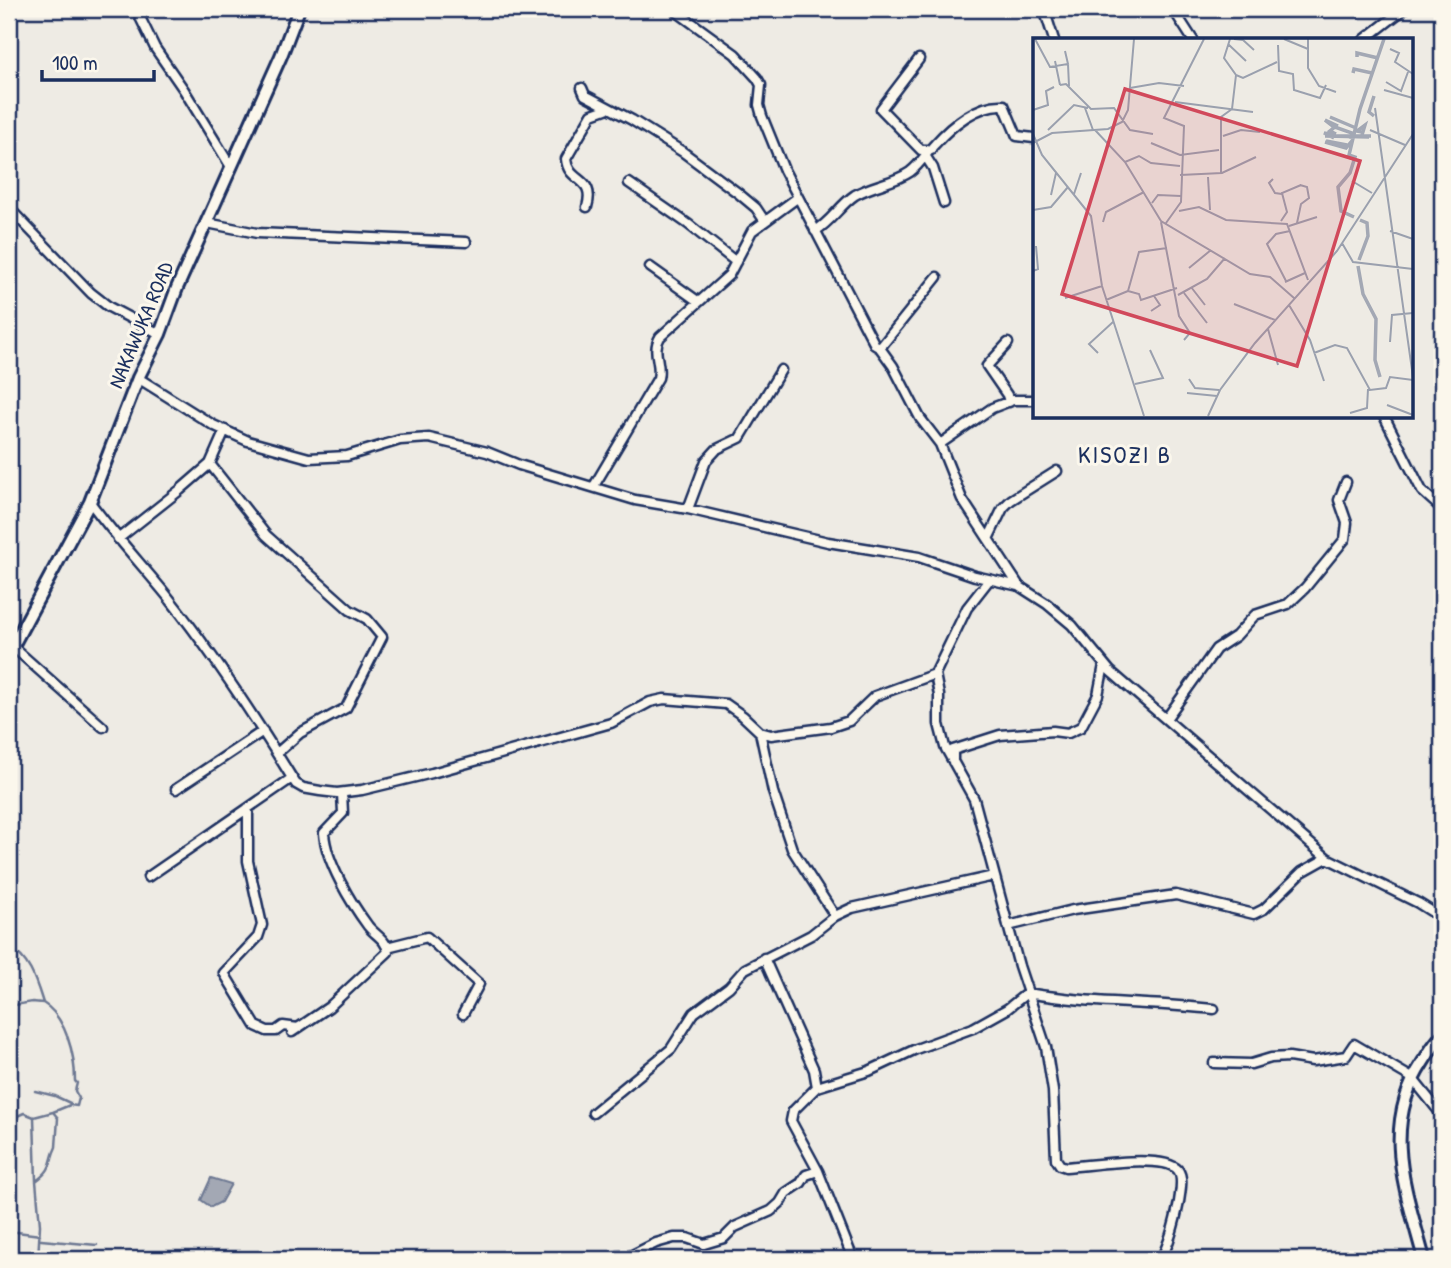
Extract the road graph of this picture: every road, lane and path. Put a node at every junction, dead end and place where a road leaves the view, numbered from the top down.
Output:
1 (136, 9) edge
2 (299, 9) edge
3 (673, 9) edge
4 (1173, 9) edge
5 (1404, 9) edge
6 (1045, 12) dead end
7 (1053, 38) edge
8 (1193, 38) edge
9 (1367, 38) edge
10 (919, 59) dead end
11 (582, 88) dead end
12 (606, 108) junction
13 (1033, 138) edge
14 (928, 154) junction
15 (231, 167) junction
16 (629, 183) dead end
17 (797, 198) junction
18 (944, 203) dead end
19 (587, 207) dead end
20 (9, 208) edge
21 (764, 220) junction
22 (206, 223) junction
23 (815, 232) junction
24 (466, 242) dead end
25 (736, 262) junction
26 (650, 268) dead end
27 (937, 276) dead end
28 (699, 302) junction
29 (160, 334) junction
30 (1008, 343) dead end
31 (880, 348) junction
32 (781, 370) dead end
33 (138, 378) junction
34 (1033, 400) edge
35 (1009, 402) junction
36 (1385, 418) edge
37 (225, 430) junction
38 (940, 444) junction
39 (209, 464) junction
40 (1057, 471) dead end
41 (1346, 482) dead end
42 (594, 486) junction
43 (90, 502) junction
44 (688, 509) junction
45 (1442, 509) edge
46 (989, 537) junction
47 (118, 539) junction
48 (1009, 567) junction
49 (989, 580) junction
50 (1000, 582) junction
51 (1019, 586) junction
52 (10, 650) edge
53 (1104, 665) junction
54 (935, 674) junction
55 (1166, 719) junction
56 (103, 727) dead end
57 (262, 731) junction
58 (760, 732) junction
59 (276, 753) junction
60 (953, 762) junction
61 (292, 778) junction
62 (176, 789) dead end
63 (342, 793) junction
64 (247, 808) junction
65 (1327, 858) junction
66 (994, 876) junction
67 (148, 877) dead end
68 (835, 916) junction
69 (1442, 918) edge
70 (1008, 926) junction
71 (387, 947) junction
72 (764, 958) junction
73 (1027, 993) junction
74 (1214, 1009) dead end
75 (463, 1014) dead end
76 (1442, 1036) edge
77 (1214, 1063) dead end
78 (1412, 1079) junction
79 (817, 1087) junction
80 (593, 1113) dead end
81 (1442, 1115) edge
82 (818, 1171) junction
83 (618, 1256) dead end
84 (853, 1259) edge
85 (1161, 1259) edge
86 (1424, 1259) edge

1 - 15 street
2 - 15 main road, NAKAWUKA ROAD
3 - 17 street
4 - 8 street
5 - 9 street
6 - 7 street
10 - 14 street
11 - 12 street
12 - 19 street
12 - 21 street
13 - 14 street
14 - 18 street
14 - 23 street
15 - 22 main road, NAKAWUKA ROAD
16 - 25 street
17 - 21 street
17 - 23 street
20 - 29 street
21 - 25 street
22 - 24 street
22 - 29 main road, NAKAWUKA ROAD
23 - 31 street
25 - 28 street
26 - 28 street
27 - 31 street
28 - 42 street
29 - 33 main road, NAKAWUKA ROAD
30 - 35 street
31 - 38 street
32 - 44 street
33 - 37 street
33 - 43 main road, NAKAWUKA ROAD
34 - 35 street
35 - 38 street
36 - 45 street
37 - 39 street
37 - 42 street
38 - 46 street
39 - 47 street
39 - 59 street
40 - 46 street
41 - 55 street
42 - 44 street
43 - 47 street
43 - 52 main road, NAKAWUKA ROAD
44 - 49 street
46 - 48 street
47 - 57 street
48 - 50 street
48 - 51 street
49 - 50 street
49 - 54 street
50 - 51 street
51 - 53 street
52 - 56 street
53 - 55 street
53 - 60 street
54 - 58 street
54 - 60 street
55 - 65 street
57 - 59 street
57 - 62 street
58 - 63 street
58 - 68 street
59 - 61 street
60 - 66 street
61 - 63 street
61 - 64 street
63 - 71 street
64 - 67 street
64 - 71 street
65 - 69 street
65 - 70 street
66 - 68 street
66 - 70 street
68 - 72 street
70 - 73 street
71 - 75 street
72 - 79 street
72 - 80 street
73 - 74 street
73 - 79 street
73 - 85 street
76 - 78 main road
77 - 78 street
78 - 81 street
78 - 86 main road
79 - 82 street
82 - 83 street
82 - 84 street

